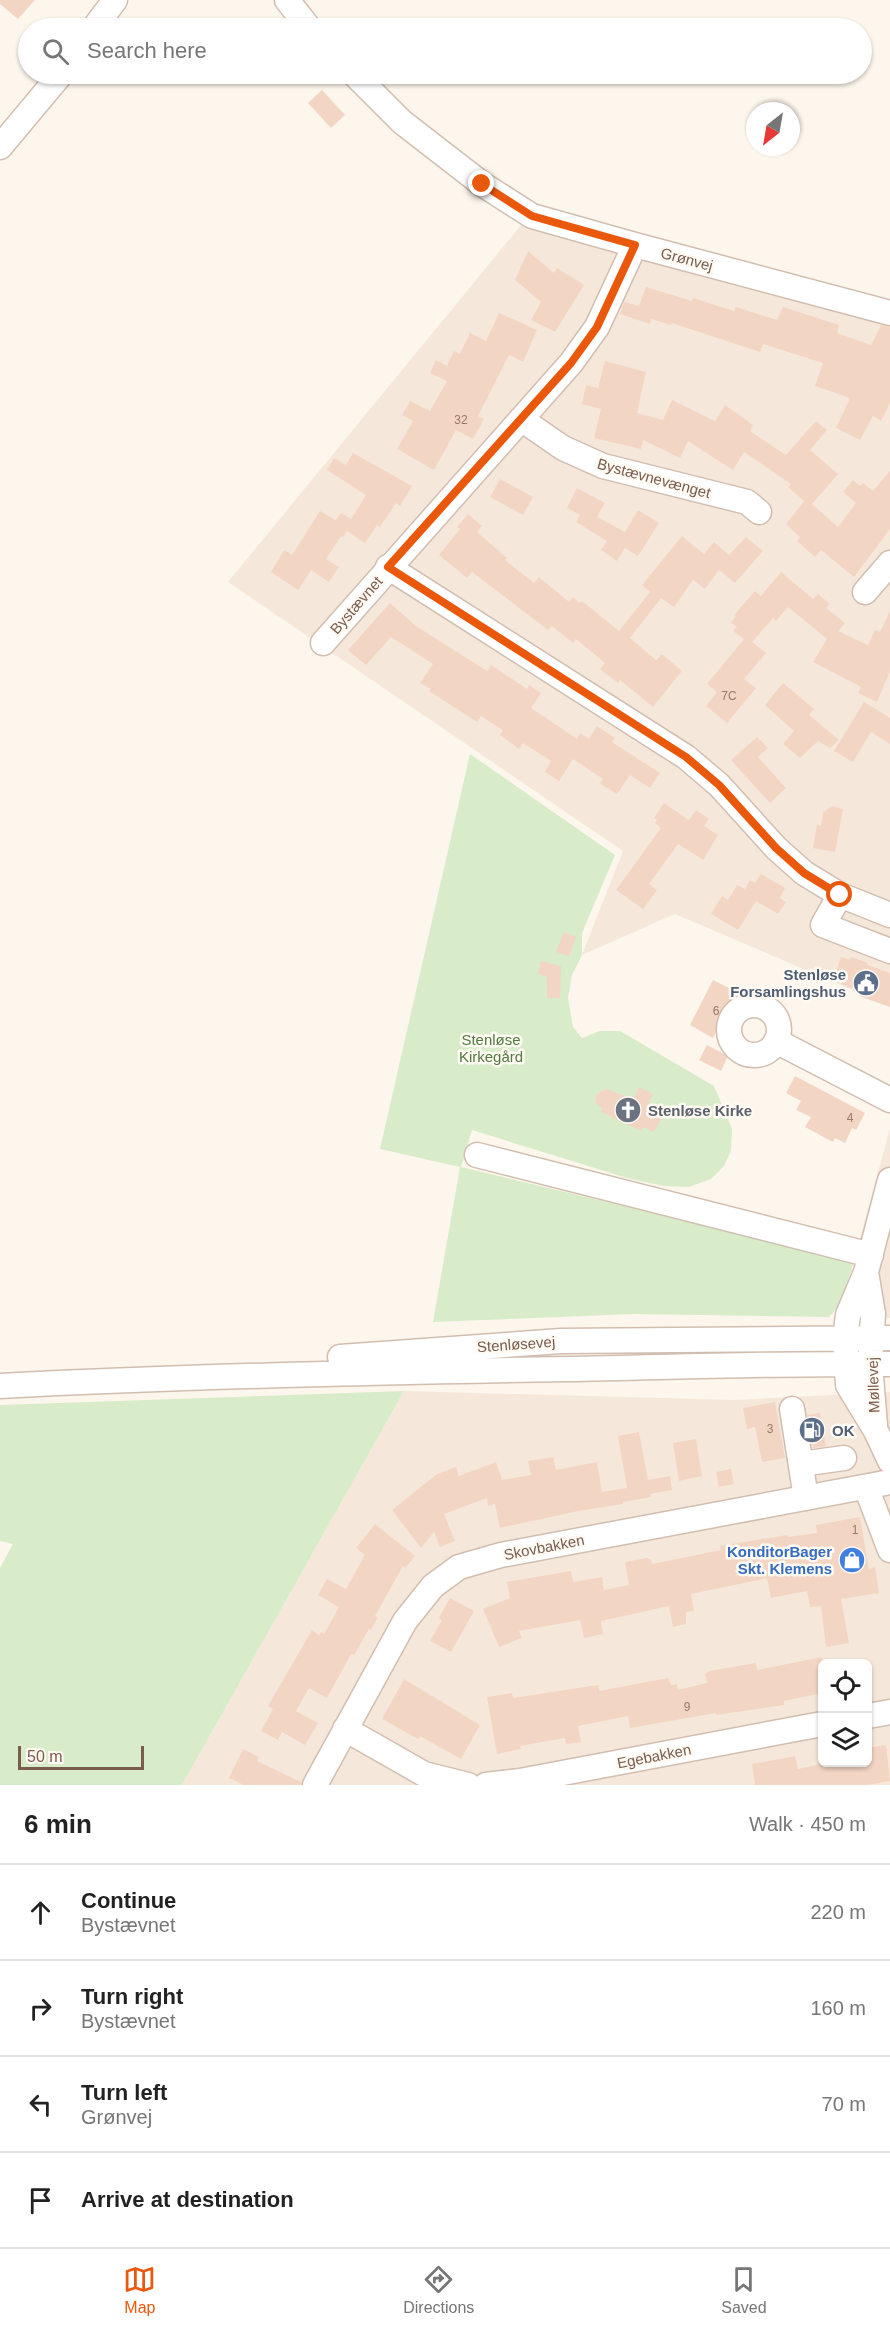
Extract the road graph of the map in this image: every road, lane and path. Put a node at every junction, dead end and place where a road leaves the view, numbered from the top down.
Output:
1 (115, 0) edge
2 (287, 0) edge
3 (102, 18) edge
4 (301, 18) edge
5 (53, 84) edge
6 (364, 84) edge
7 (0, 147) edge
8 (635, 245) junction
9 (890, 312) edge
10 (521, 419) junction
11 (759, 512) dead end
12 (890, 563) edge
13 (388, 567) junction
14 (866, 592) dead end
15 (323, 643) dead end
16 (840, 895) junction
17 (890, 915) edge
18 (890, 951) edge
19 (776, 1041) dead end
20 (890, 1100) edge
21 (477, 1155) dead end
22 (890, 1180) edge
23 (869, 1263) junction
24 (845, 1338) junction
25 (881, 1338) edge
26 (846, 1364) junction
27 (880, 1364) edge
28 (144, 1378) junction
29 (0, 1386) edge
30 (792, 1409) dead end
31 (876, 1431) junction
32 (844, 1458) dead end
33 (890, 1461) edge
34 (801, 1464) junction
35 (890, 1482) edge
36 (867, 1487) junction
37 (806, 1498) junction
38 (890, 1550) edge
39 (890, 1712) edge
40 (872, 1715) edge
41 (818, 1725) edge
42 (345, 1730) junction
43 (315, 1785) edge
44 (468, 1785) edge
45 (486, 1785) edge

1 - 3 street
2 - 4 street
5 - 7 street
6 - 8 street, Grønvej
8 - 9 street, Grønvej
8 - 10 street, Bystævnet
10 - 11 street, Bystævnevænget
10 - 13 street, Bystævnet
12 - 14 street
13 - 15 street, Bystævnet
13 - 16 street, Bystævnet
16 - 17 street, Bystævnet
16 - 18 street
19 - 20 street
21 - 23 street
22 - 23 street, Møllevej
23 - 24 street, Møllevej
23 - 25 street, Møllevej
24 - 25 street, Stenløsevej
24 - 26 street, Møllevej
24 - 28 street, Stenløsevej
25 - 27 street, Møllevej
26 - 27 street, Stenløsevej
26 - 28 street, Stenløsevej
26 - 31 street, Møllevej
27 - 31 street, Møllevej
28 - 29 street, Stenløsevej
30 - 34 street
31 - 33 street, Møllevej
32 - 34 street
34 - 37 street
35 - 36 street, Skovbakken
36 - 37 street, Skovbakken
36 - 38 street
37 - 42 street, Skovbakken
39 - 40 street
41 - 45 street, Egebakken
42 - 43 street, Skovbakken
42 - 44 street

